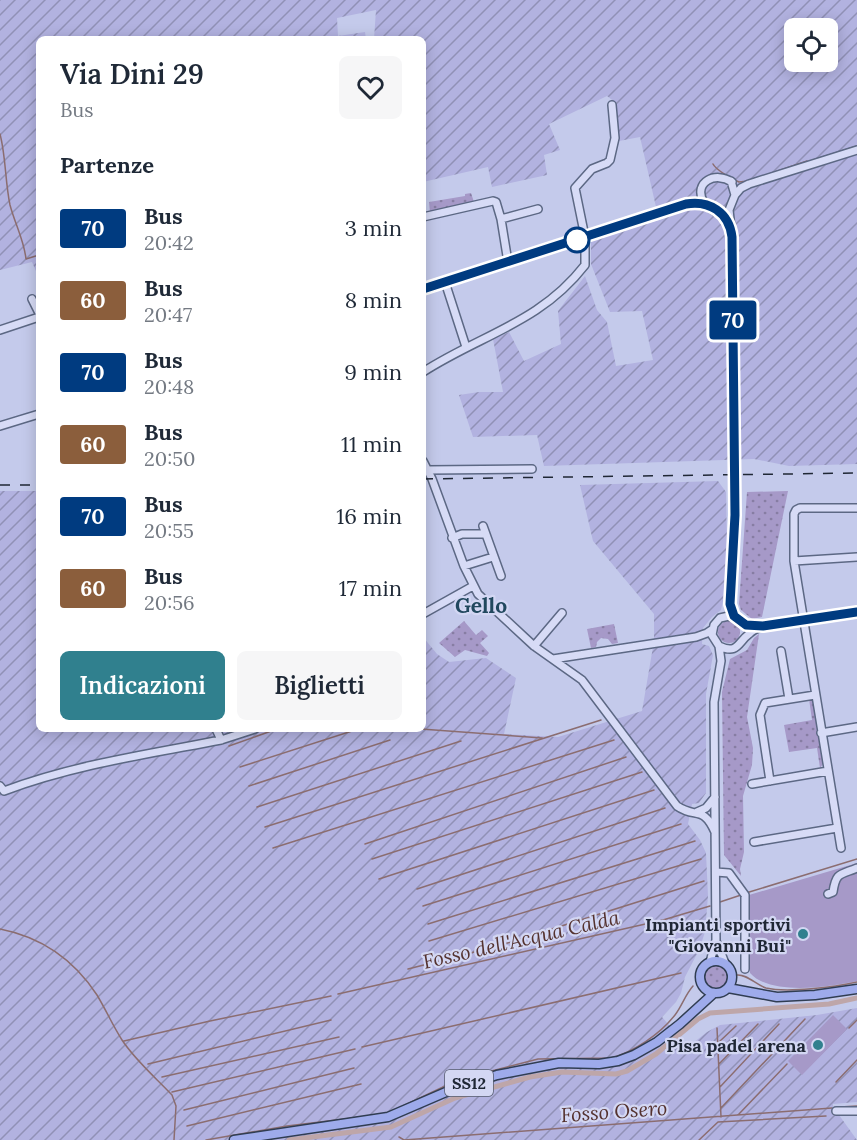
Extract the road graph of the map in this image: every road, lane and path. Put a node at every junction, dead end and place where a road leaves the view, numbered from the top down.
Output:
1 (612, 105) dead end
2 (857, 150) edge
3 (731, 181) junction
4 (749, 184) junction
5 (702, 193) junction
6 (735, 195) junction
7 (705, 203) junction
8 (732, 203) junction
9 (686, 204) junction
10 (538, 208) dead end
11 (715, 210) junction
12 (426, 216) edge
13 (501, 219) junction
14 (731, 228) junction
15 (585, 237) junction
16 (508, 262) junction
17 (445, 282) junction
18 (426, 289) edge
19 (32, 299) dead end
20 (36, 308) edge
21 (36, 316) edge
22 (0, 330) edge
23 (466, 347) junction
24 (426, 370) edge
25 (36, 415) edge
26 (0, 426) edge
27 (734, 461) tunnel mouth
28 (426, 466) edge
29 (428, 470) junction
30 (532, 470) dead end
31 (735, 482) tunnel mouth
32 (857, 508) edge
33 (483, 526) dead end
34 (485, 534) junction
35 (452, 538) junction
36 (494, 556) junction
37 (857, 557) edge
38 (794, 561) junction
39 (464, 566) junction
40 (501, 576) dead end
41 (473, 586) junction
42 (730, 604) junction
43 (426, 612) edge
44 (562, 612) dead end
45 (857, 612) edge
46 (724, 616) junction
47 (734, 616) junction
48 (803, 620) junction
49 (743, 624) junction
50 (763, 626) junction
51 (713, 628) junction
52 (696, 636) junction
53 (745, 636) junction
54 (717, 644) junction
55 (534, 646) junction
56 (731, 649) junction
57 (781, 651) dead end
58 (553, 659) junction
59 (721, 661) junction
60 (815, 695) junction
61 (789, 699) junction
62 (857, 727) edge
63 (217, 732) edge
64 (246, 732) edge
65 (821, 733) junction
66 (221, 740) junction
67 (828, 771) junction
68 (770, 781) junction
69 (752, 784) dead end
70 (0, 786) edge
71 (715, 797) junction
72 (697, 812) junction
73 (837, 828) junction
74 (715, 832) junction
75 (754, 842) dead end
76 (841, 848) dead end
77 (857, 868) edge
78 (716, 872) junction
79 (828, 894) dead end
80 (716, 940) junction
81 (710, 962) junction
82 (725, 963) junction
83 (745, 969) dead end
84 (732, 978) junction
85 (703, 985) junction
86 (728, 988) junction
87 (857, 988) edge
88 (754, 992) junction
89 (714, 993) junction
90 (693, 1010) junction
91 (836, 1111) dead end
92 (857, 1111) edge
93 (234, 1140) edge

1 - 15 street
2 - 4 street
3 - 4 street
3 - 5 street
3 - 6 street
4 - 6 street
5 - 7 street
5 - 9 street
6 - 8 street
7 - 9 street
7 - 11 street
8 - 11 street
8 - 14 street
9 - 15 street
10 - 13 street
11 - 14 street
12 - 13 street
13 - 16 street
14 - 27 street
15 - 16 street
15 - 23 street
16 - 17 street
17 - 18 street
17 - 23 street
19 - 20 street
21 - 22 street
23 - 24 street
25 - 26 street
28 - 29 street
29 - 30 street
29 - 35 street
31 - 42 street
32 - 38 street
33 - 34 street
34 - 35 street
34 - 36 street
35 - 39 street
36 - 39 street
36 - 40 street
37 - 38 street
38 - 48 street
39 - 41 street
41 - 43 street
41 - 55 street
42 - 46 street
42 - 47 street
44 - 55 street
45 - 48 street
46 - 47 street
46 - 51 street
47 - 49 street
48 - 50 street
48 - 60 street
49 - 50 street
49 - 53 street
50 - 53 street
51 - 52 street
51 - 54 street
52 - 54 street
52 - 58 street
53 - 56 street
54 - 56 street
54 - 59 street
55 - 58 street
56 - 59 street
57 - 61 street
58 - 72 street
59 - 71 street
60 - 61 street
60 - 65 street
61 - 68 street
62 - 65 street
63 - 66 street
64 - 66 street
65 - 67 street
66 - 70 street
67 - 68 street
67 - 73 street
68 - 69 street
71 - 72 street
71 - 74 street
72 - 74 street
73 - 75 street
73 - 76 street
74 - 78 street
77 - 79 street
78 - 80 street
78 - 83 street
80 - 81 street
80 - 82 street
81 - 82 main road
81 - 85 main road
82 - 84 main road
84 - 86 main road
84 - 88 main road
85 - 89 main road
85 - 90 main road
86 - 88 main road
86 - 89 main road
87 - 88 main road
89 - 90 main road
90 - 93 main road, SS12
91 - 92 street

